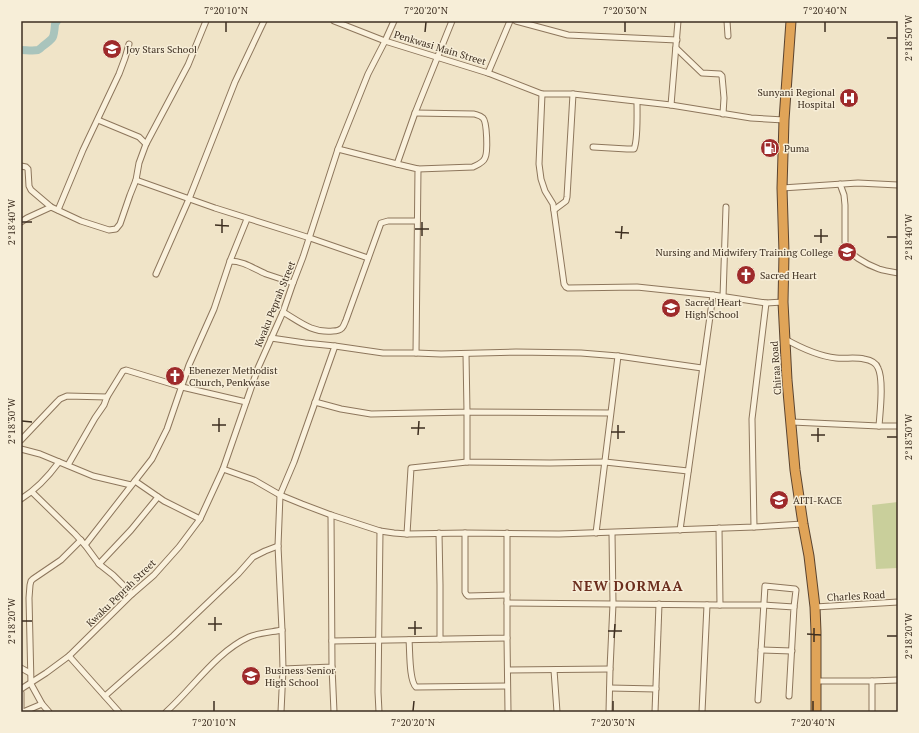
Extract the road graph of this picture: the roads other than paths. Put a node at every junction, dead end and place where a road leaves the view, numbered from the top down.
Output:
1 (206, 21) edge
2 (264, 21) edge
3 (394, 21) edge
4 (452, 21) edge
5 (510, 21) edge
6 (516, 21) edge
7 (678, 21) edge
8 (727, 21) edge
9 (791, 21) edge
10 (336, 22) edge
11 (728, 36) dead end
12 (676, 40) junction
13 (385, 41) junction
14 (129, 44) dead end
15 (676, 48) junction
16 (438, 57) junction
17 (488, 73) junction
18 (542, 94) junction
19 (573, 94) junction
20 (637, 102) junction
21 (671, 105) junction
22 (415, 113) junction
23 (723, 114) junction
24 (98, 120) junction
25 (784, 120) junction
26 (146, 144) junction
27 (593, 147) dead end
28 (338, 149) junction
29 (396, 164) junction
30 (21, 166) edge
31 (418, 169) junction
32 (136, 180) junction
33 (840, 184) junction
34 (898, 185) edge
35 (782, 188) junction
36 (189, 199) junction
37 (50, 207) junction
38 (726, 207) dead end
39 (58, 210) junction
40 (554, 210) junction
41 (247, 219) junction
42 (417, 220) junction
43 (21, 222) edge
44 (310, 238) junction
45 (368, 258) junction
46 (230, 261) junction
47 (898, 273) edge
48 (156, 274) dead end
49 (293, 283) junction
50 (713, 295) junction
51 (723, 297) junction
52 (784, 302) junction
53 (766, 303) junction
54 (283, 312) junction
55 (271, 338) junction
56 (785, 339) junction
57 (334, 346) junction
58 (416, 353) junction
59 (466, 354) junction
60 (618, 356) junction
61 (702, 368) junction
62 (182, 387) junction
63 (107, 397) junction
64 (246, 402) junction
65 (315, 402) junction
66 (467, 412) junction
67 (610, 413) junction
68 (792, 422) junction
69 (879, 426) junction
70 (898, 426) edge
71 (21, 440) edge
72 (21, 449) edge
73 (59, 462) junction
74 (467, 462) junction
75 (604, 462) junction
76 (68, 465) junction
77 (222, 469) junction
78 (688, 471) junction
79 (133, 483) junction
80 (32, 492) junction
81 (280, 495) junction
82 (158, 497) junction
83 (21, 499) edge
84 (331, 515) junction
85 (200, 519) junction
86 (803, 524) junction
87 (754, 527) junction
88 (719, 528) junction
89 (380, 530) junction
90 (680, 530) junction
91 (439, 533) junction
92 (465, 533) junction
93 (507, 533) junction
94 (596, 533) junction
95 (612, 533) junction
96 (407, 534) junction
97 (83, 542) junction
98 (278, 546) junction
99 (99, 564) junction
100 (132, 594) junction
101 (507, 595) junction
102 (898, 602) edge
103 (507, 603) junction
104 (614, 604) junction
105 (659, 604) junction
106 (707, 605) junction
107 (720, 605) junction
108 (763, 605) junction
109 (794, 606) junction
110 (814, 607) junction
111 (282, 630) junction
112 (507, 638) junction
113 (379, 640) junction
114 (409, 640) junction
115 (440, 640) junction
116 (332, 641) junction
117 (761, 650) junction
118 (792, 651) junction
119 (69, 656) junction
120 (332, 667) junction
121 (21, 668) edge
122 (283, 669) junction
123 (610, 669) junction
124 (508, 670) junction
125 (554, 670) junction
126 (30, 673) junction
127 (898, 680) edge
128 (816, 681) junction
129 (872, 681) junction
130 (31, 684) junction
131 (507, 686) junction
132 (610, 688) junction
133 (21, 689) edge
134 (656, 689) junction
135 (21, 693) edge
136 (105, 696) junction
137 (788, 696) dead end
138 (758, 700) dead end
139 (42, 704) junction
140 (22, 712) edge
141 (49, 712) edge
142 (119, 712) edge
143 (166, 712) edge
144 (281, 712) edge
145 (334, 712) edge
146 (379, 712) edge
147 (508, 712) edge
148 (557, 712) edge
149 (609, 712) edge
150 (655, 712) edge
151 (702, 712) edge
152 (816, 712) edge
153 (872, 712) edge

1 - 26 street
2 - 36 street
3 - 13 street, Kwaku Peprah Street
4 - 16 street
5 - 17 street, Penkwasi Main Street
6 - 12 street
7 - 12 street
8 - 11 street
9 - 25 highway, Chiraa Road
10 - 13 street, Penkwasi Main Street
12 - 15 street
13 - 16 street, Penkwasi Main Street
13 - 28 street, Kwaku Peprah Street
14 - 24 street
15 - 21 street
15 - 23 street
16 - 17 street, Penkwasi Main Street
16 - 22 street
17 - 18 street
18 - 19 street
18 - 40 street
19 - 20 street
19 - 40 street
20 - 21 street
20 - 27 street
21 - 23 street
22 - 29 street
22 - 31 street
23 - 25 street
24 - 26 street
24 - 39 street
25 - 35 highway, Chiraa Road
26 - 32 street
28 - 29 street
28 - 44 street, Kwaku Peprah Street
29 - 31 street
30 - 37 street
31 - 42 street
32 - 36 street
32 - 39 street
33 - 34 street
33 - 35 street
33 - 47 street
35 - 52 highway, Chiraa Road
36 - 41 street
36 - 48 street
37 - 39 street
37 - 43 street
38 - 51 street
40 - 50 street
41 - 44 street
41 - 46 street
42 - 45 street
42 - 58 street
44 - 45 street
44 - 49 street, Kwaku Peprah Street
45 - 54 street
46 - 49 street
46 - 62 street
49 - 54 street, Kwaku Peprah Street
50 - 51 street
50 - 61 street
51 - 53 street
52 - 53 street
52 - 56 highway, Chiraa Road
53 - 87 street
54 - 55 street, Kwaku Peprah Street
55 - 57 street
55 - 64 street, Kwaku Peprah Street
56 - 68 highway, Chiraa Road
56 - 69 street
57 - 58 street
57 - 65 street
58 - 59 street
59 - 60 street
59 - 66 street
60 - 61 street
60 - 67 street
61 - 78 street
62 - 63 street
62 - 64 street
62 - 79 street
63 - 71 street
63 - 76 street
64 - 77 street, Kwaku Peprah Street
65 - 66 street
65 - 81 street
66 - 67 street
66 - 74 street
67 - 75 street
68 - 69 street
68 - 86 highway, Chiraa Road
69 - 70 street
72 - 73 street
73 - 76 street
73 - 80 street
74 - 75 street
74 - 96 street
75 - 78 street
75 - 94 street
76 - 79 street
77 - 81 street
77 - 85 street, Kwaku Peprah Street
78 - 90 street
79 - 82 street
79 - 97 street
80 - 83 street
80 - 97 street
81 - 84 street
81 - 98 street
82 - 85 street
82 - 99 street
84 - 89 street
84 - 116 street
85 - 100 street, Kwaku Peprah Street
86 - 87 street
86 - 110 highway, Chiraa Road
87 - 88 street
88 - 90 street
88 - 107 street
89 - 96 street
89 - 113 street
90 - 95 street
91 - 92 street
91 - 96 street
91 - 115 street
92 - 93 street
92 - 101 street
93 - 94 street
93 - 101 street
94 - 95 street
95 - 104 street
97 - 99 street
97 - 126 street
98 - 111 street
98 - 136 street
99 - 100 street
100 - 119 street, Kwaku Peprah Street
101 - 103 street
102 - 110 street, Charles Road
103 - 104 street
103 - 112 street
104 - 105 street
104 - 123 street
105 - 106 street
105 - 134 street
106 - 107 street
106 - 151 street
107 - 108 street
108 - 109 street
108 - 109 street
108 - 117 street
109 - 118 street
110 - 128 highway, Chiraa Road
111 - 122 street
111 - 143 street
112 - 115 street
112 - 124 street
113 - 114 street
113 - 116 street
113 - 146 street
114 - 115 street
114 - 131 street
116 - 120 street
117 - 118 street
117 - 138 street
118 - 137 street
119 - 130 street, Kwaku Peprah Street
119 - 136 street
120 - 122 street
120 - 145 street
121 - 126 street
122 - 144 street
123 - 125 street
123 - 132 street
124 - 125 street
124 - 131 street
125 - 148 street
126 - 130 street
127 - 129 street
128 - 129 street
128 - 152 highway, Chiraa Road
129 - 153 street
130 - 133 street, Kwaku Peprah Street
130 - 139 street
131 - 147 street
132 - 134 street
132 - 149 street
134 - 150 street
135 - 140 street
136 - 142 street
139 - 140 street
139 - 141 street

